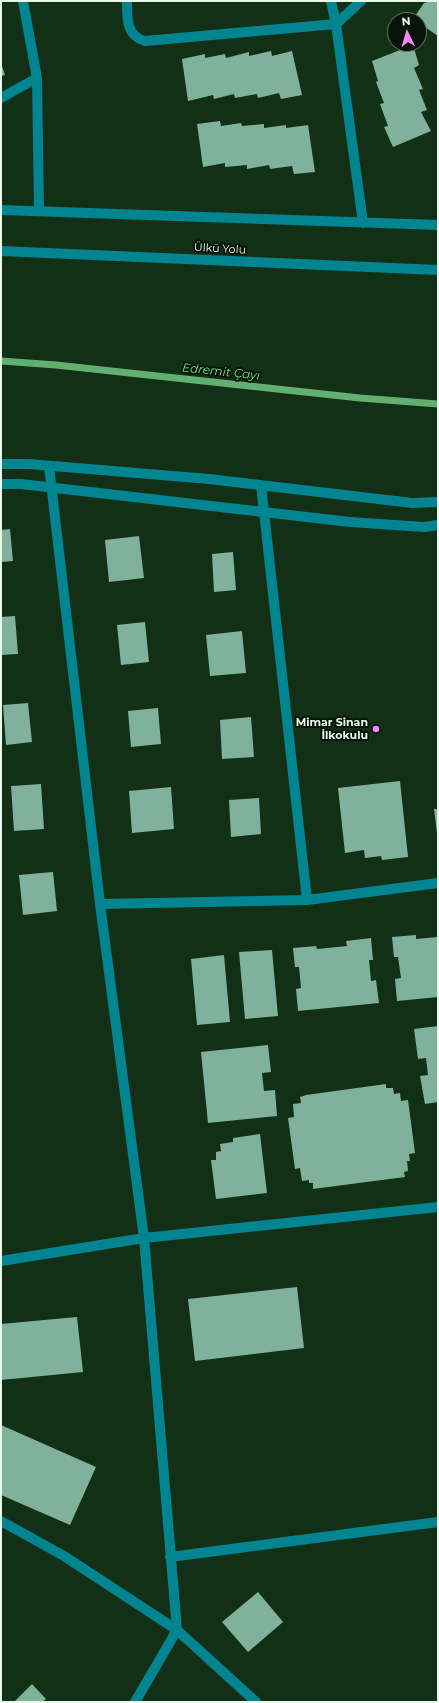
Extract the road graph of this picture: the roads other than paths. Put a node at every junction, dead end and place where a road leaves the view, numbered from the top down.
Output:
1 (23, 1) edge
2 (127, 1) edge
3 (331, 1) edge
4 (362, 1) edge
5 (336, 24) junction
6 (37, 78) junction
7 (1, 98) edge
8 (1, 210) edge
9 (39, 211) junction
10 (363, 223) junction
11 (438, 225) edge
12 (1, 251) edge
13 (438, 270) edge
14 (1, 464) edge
15 (49, 466) junction
16 (1, 484) edge
17 (261, 485) junction
18 (52, 487) junction
19 (438, 502) edge
20 (265, 512) junction
21 (438, 525) edge
22 (438, 883) edge
23 (308, 900) junction
24 (100, 904) junction
25 (438, 1206) edge
26 (144, 1238) junction
27 (1, 1261) edge
28 (1, 1521) edge
29 (438, 1522) edge
30 (170, 1557) junction
31 (177, 1630) junction
32 (135, 1702) edge
33 (256, 1702) edge

1 - 6 street
2 - 5 street
3 - 5 street
4 - 5 street
5 - 10 street
6 - 7 street
6 - 9 street
8 - 9 street
9 - 10 street
10 - 11 street
12 - 13 street, Ülkü Yolu
14 - 15 street
15 - 17 street
15 - 18 street
16 - 18 street
17 - 19 street
17 - 20 street
18 - 20 street
18 - 24 street
20 - 21 street
20 - 23 street
22 - 23 street
23 - 24 street
24 - 26 street
25 - 26 street
26 - 27 street
26 - 30 street
28 - 31 street
29 - 30 street
30 - 31 street
31 - 32 street
31 - 33 street

